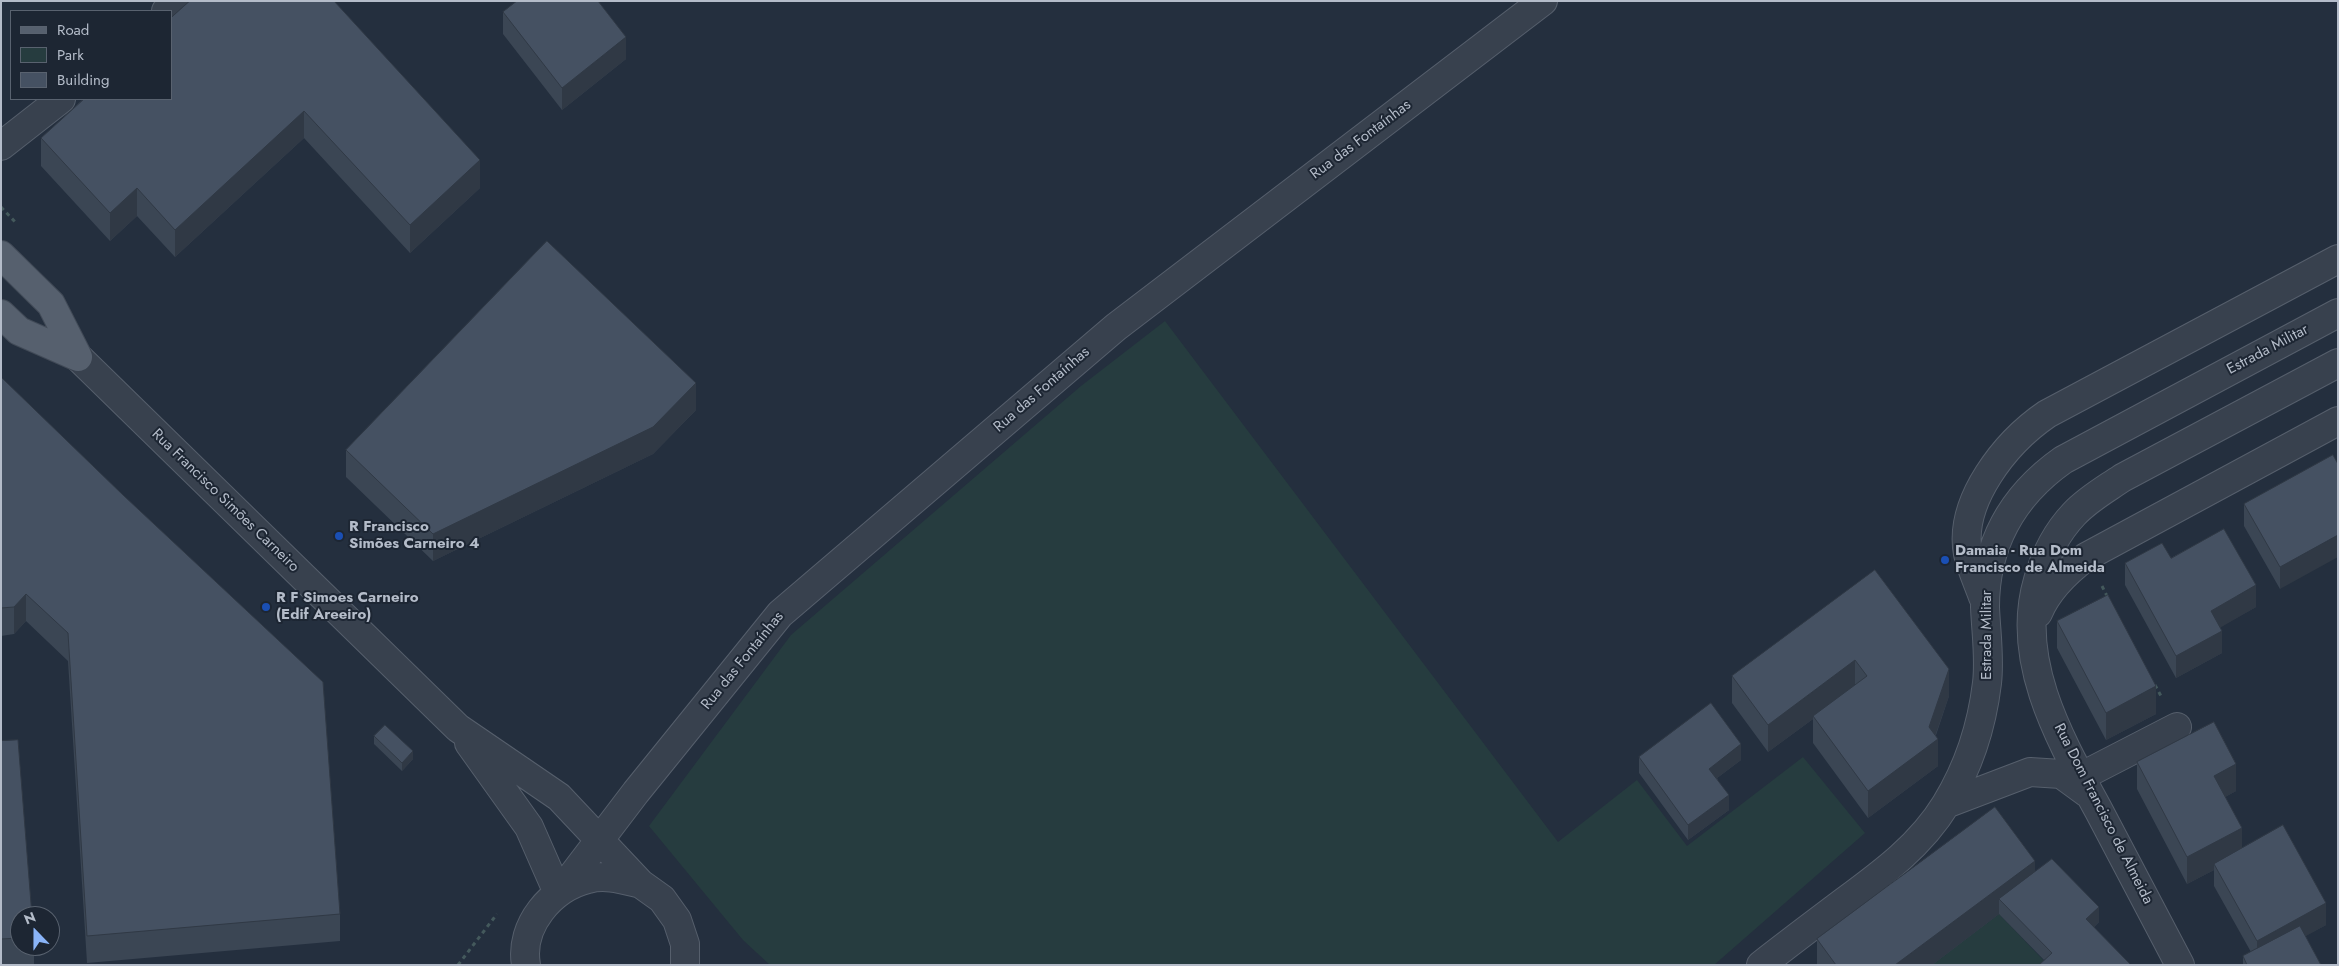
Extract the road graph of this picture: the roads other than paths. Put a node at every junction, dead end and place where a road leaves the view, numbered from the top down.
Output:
1 (178, 1) edge
2 (1543, 1) edge
3 (167, 10) edge
4 (60, 100) edge
5 (1, 146) edge
6 (1, 255) edge
7 (2338, 259) edge
8 (2338, 313) edge
9 (1, 314) edge
10 (78, 357) junction
11 (2338, 363) edge
12 (2338, 421) edge
13 (1985, 606) junction
14 (2030, 630) junction
15 (2177, 727) road end
16 (458, 728) junction
17 (2086, 787) junction
18 (1946, 804) junction
19 (600, 840) junction
20 (641, 884) junction
21 (561, 891) junction
22 (682, 934) junction
23 (523, 962) edge
24 (685, 965) edge
25 (706, 965) edge
26 (1761, 965) edge
27 (2180, 965) edge

1 - 3 street
2 - 19 street, Rua das Fontaínhas
4 - 5 street
6 - 10 main road, Rua Francisco Simões Carneiro
7 - 13 street
8 - 13 street, Estrada Militar
9 - 10 main road, Rua Francisco Simões Carneiro
10 - 16 street, Rua Francisco Simões Carneiro
11 - 14 street
12 - 14 street
13 - 18 street, Estrada Militar
14 - 17 street, Rua Dom Francisco de Almeida
15 - 17 street
16 - 19 street
16 - 21 street
17 - 18 street
17 - 27 street, Rua Dom Francisco de Almeida
18 - 26 street, Estrada Militar
19 - 20 street
19 - 21 street, Rua das Fontaínhas
20 - 21 street
20 - 22 street
21 - 23 street, Rua das Fontaínhas
22 - 24 street
22 - 25 street

